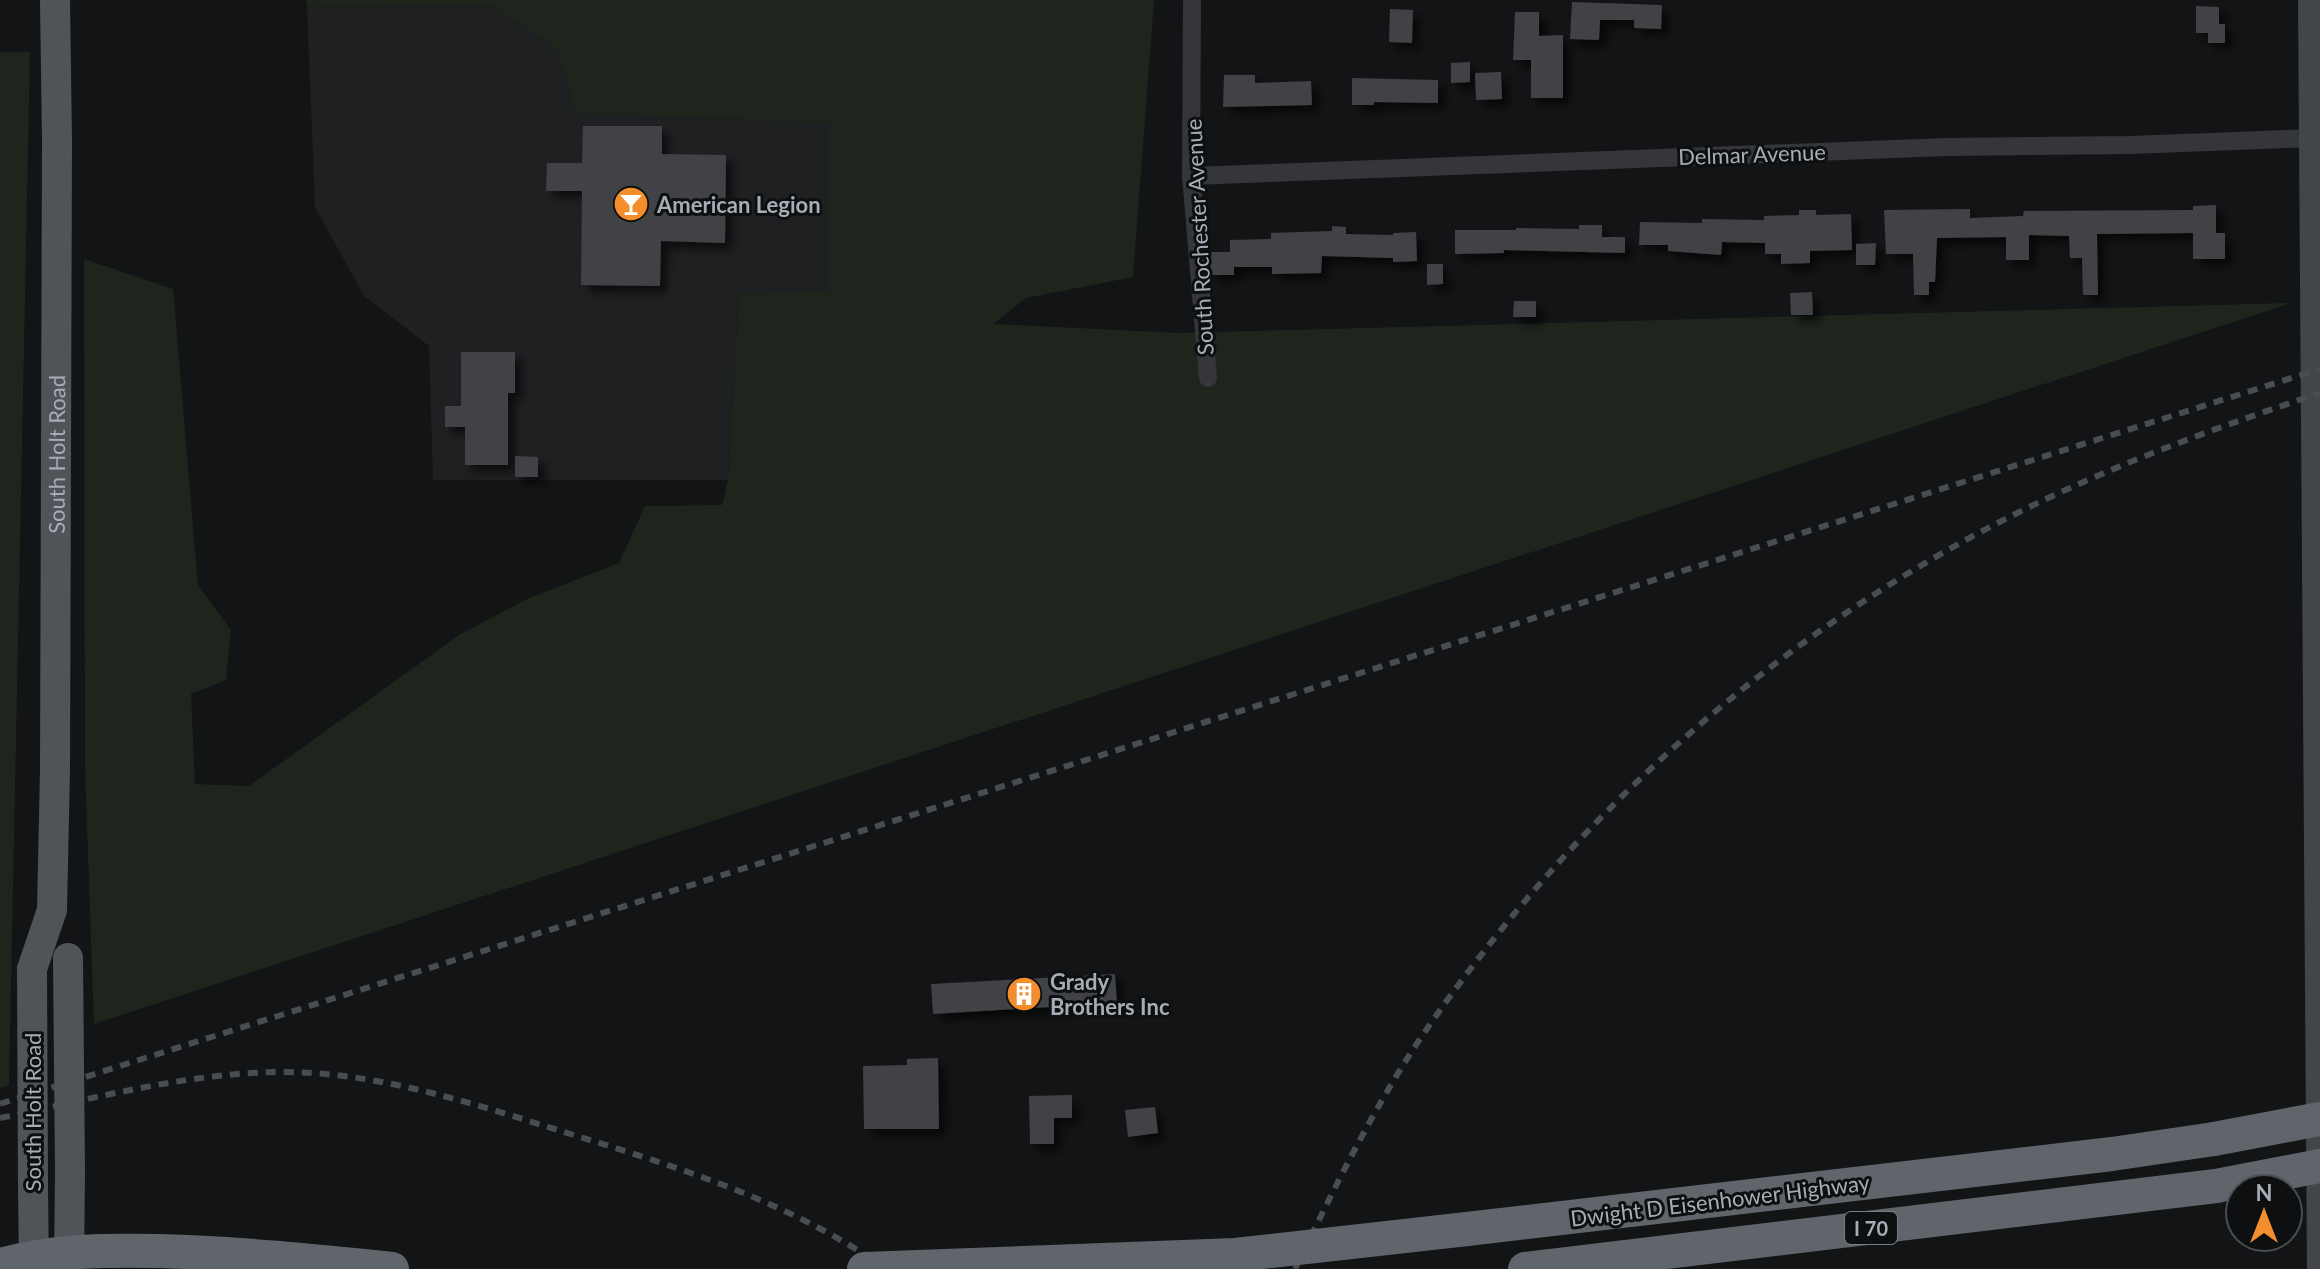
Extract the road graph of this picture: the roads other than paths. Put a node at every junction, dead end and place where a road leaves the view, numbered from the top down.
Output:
1 (55, 0) edge
2 (1192, 0) edge
3 (2311, 0) edge
4 (2313, 138) junction
5 (1191, 176) junction
6 (1208, 378) dead end
7 (52, 910) junction
8 (2320, 1119) edge
9 (2320, 1166) edge
10 (1235, 1255) junction
11 (69, 1260) edge
12 (34, 1263) edge
13 (0, 1265) edge
14 (392, 1269) edge
15 (864, 1269) edge
16 (1118, 1269) edge
17 (1525, 1269) edge
18 (2320, 1269) edge

1 - 7 main road, South Holt Road
2 - 5 street, South Rochester Avenue
3 - 4 main road
4 - 5 street, Delmar Avenue
4 - 18 main road
5 - 6 street, South Rochester Avenue
7 - 11 main road, South Holt Road, bridge
7 - 12 main road, South Holt Road, bridge
8 - 10 highway, Dwight D Eisenhower Highway / I 70, bridge
9 - 17 highway, Dwight D Eisenhower Highway / I 70, bridge
10 - 15 highway, bridge
10 - 16 highway, Dwight D Eisenhower Highway / I 70, bridge
11 - 12 highway
11 - 14 highway
12 - 13 highway

